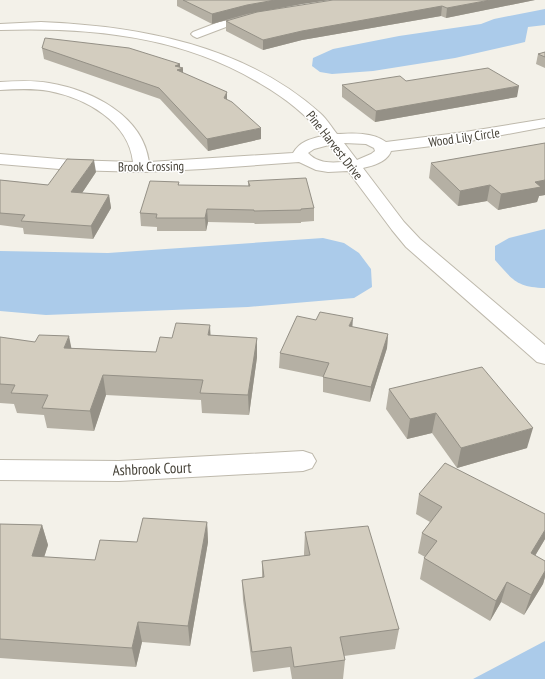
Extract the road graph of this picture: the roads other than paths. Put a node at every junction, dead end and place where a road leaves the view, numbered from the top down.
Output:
1 (266, 15) edge
2 (0, 27) edge
3 (190, 37) junction
4 (0, 86) edge
5 (545, 123) edge
6 (334, 140) junction
7 (382, 147) junction
8 (301, 157) junction
9 (0, 159) edge
10 (352, 166) junction
11 (142, 167) junction
12 (545, 357) edge
13 (303, 461) dead end
14 (0, 470) edge

1 - 3 street
2 - 3 street, Pine Harvest Drive
3 - 6 street, Pine Harvest Drive
4 - 11 street
5 - 7 street, Wood Lily Circle
6 - 7 street, Wood Lily Circle
6 - 8 street
6 - 10 street, Pine Harvest Drive
7 - 10 street
8 - 10 street, Brook Crossing
8 - 11 street, Brook Crossing
9 - 11 street, Brook Crossing
10 - 12 street, Pine Harvest Drive
13 - 14 street, Ashbrook Court

